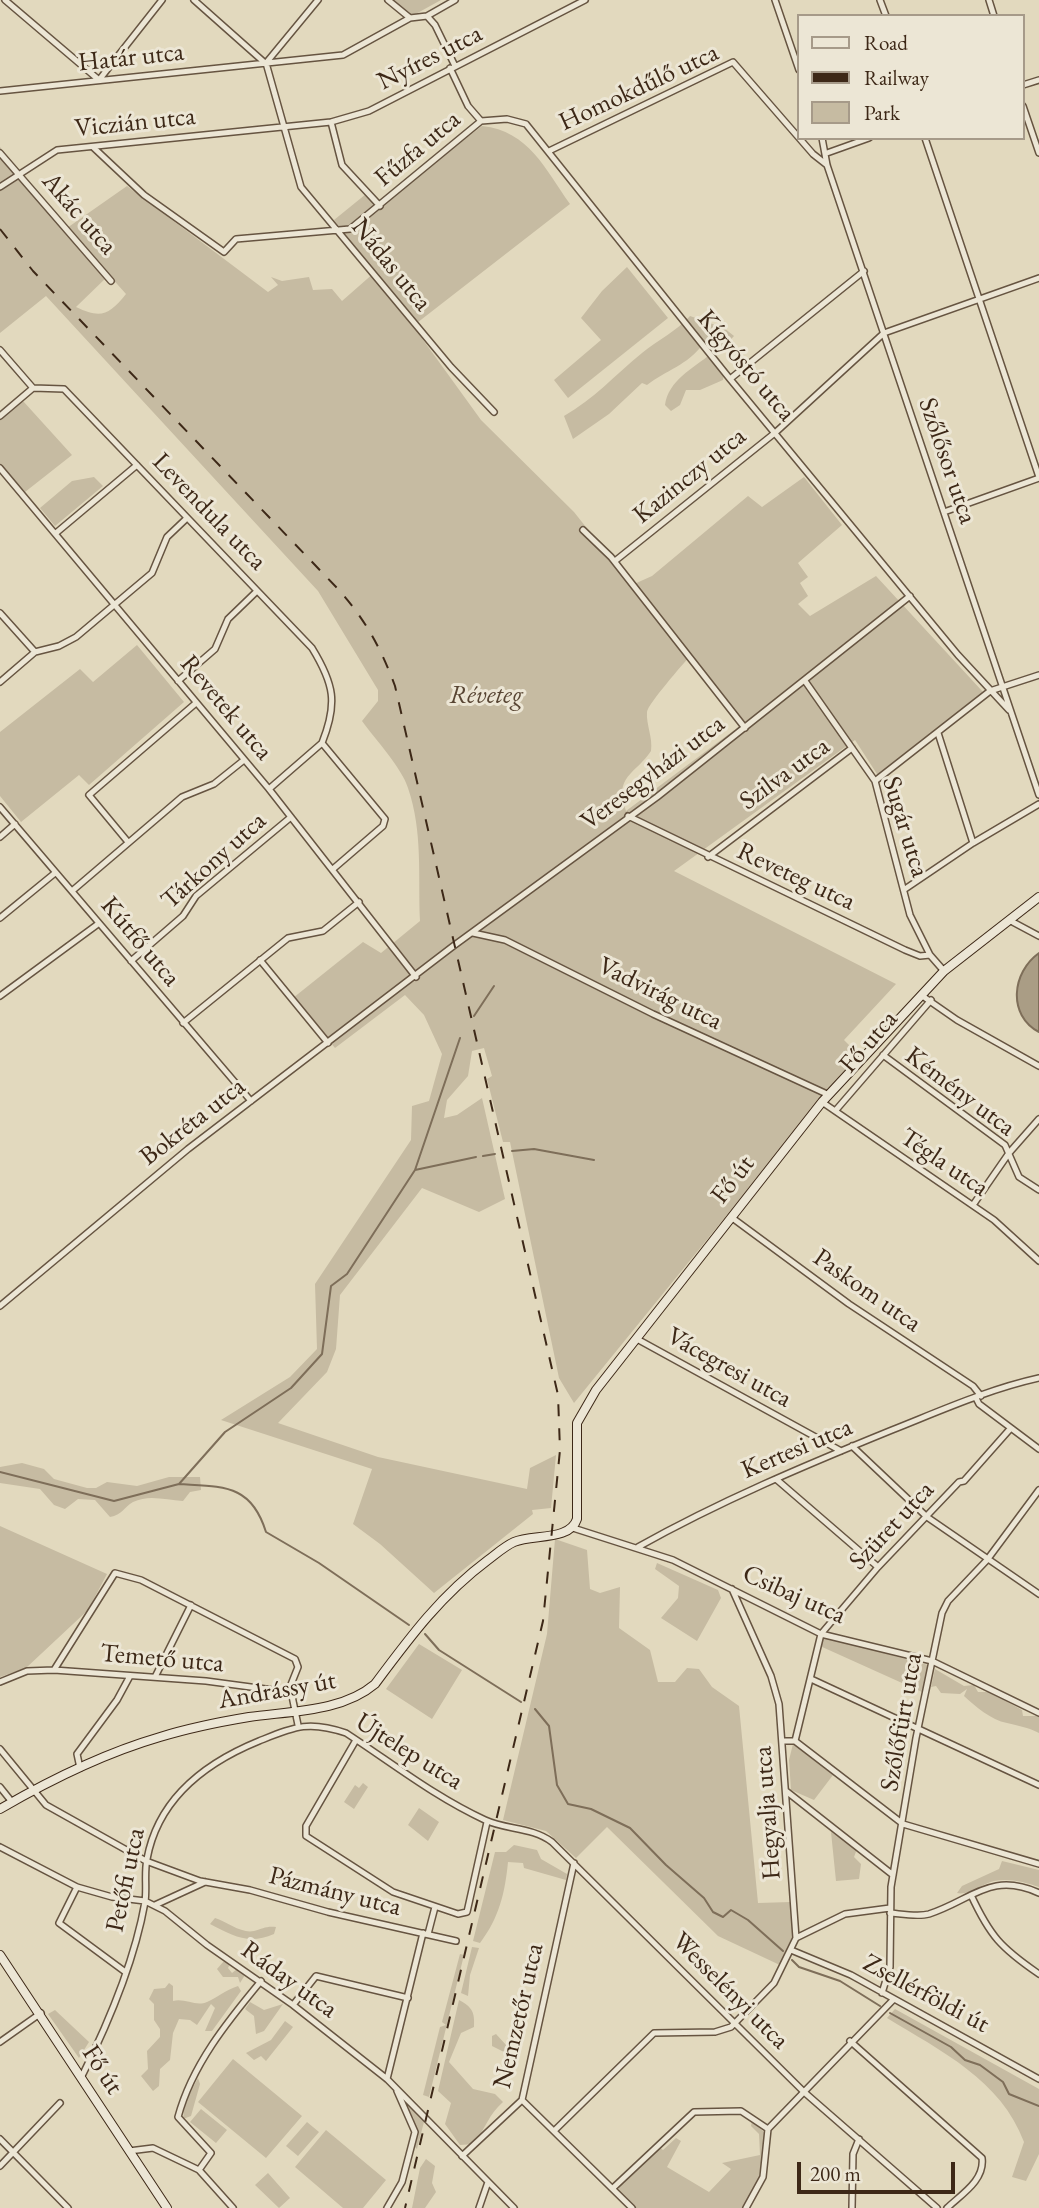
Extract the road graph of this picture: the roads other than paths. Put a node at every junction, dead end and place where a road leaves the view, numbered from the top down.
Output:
1 (5, 0) edge
2 (162, 0) edge
3 (194, 0) edge
4 (318, 0) edge
5 (388, 0) edge
6 (455, 0) edge
7 (585, 0) edge
8 (775, 0) edge
9 (427, 16) junction
10 (410, 18) junction
11 (266, 63) junction
12 (797, 64) edge
13 (453, 67) junction
14 (99, 80) junction
15 (0, 91) edge
16 (1025, 112) edge
17 (481, 121) junction
18 (331, 122) junction
19 (284, 127) junction
20 (797, 135) edge
21 (801, 140) edge
22 (823, 140) edge
23 (863, 140) edge
24 (926, 140) edge
25 (93, 147) junction
26 (549, 151) junction
27 (0, 153) edge
28 (827, 153) junction
29 (1039, 153) edge
30 (827, 164) junction
31 (18, 173) junction
32 (0, 187) edge
33 (380, 206) junction
34 (339, 231) junction
35 (864, 271) junction
36 (1039, 278) edge
37 (111, 281) dead end
38 (979, 298) junction
39 (884, 333) junction
40 (0, 349) edge
41 (730, 379) junction
42 (33, 388) junction
43 (494, 412) dead end
44 (0, 416) edge
45 (776, 432) junction
46 (137, 466) junction
47 (0, 468) edge
48 (1039, 477) edge
49 (944, 512) junction
50 (187, 517) junction
51 (583, 530) dead end
52 (55, 533) junction
53 (615, 561) junction
54 (257, 591) junction
55 (909, 596) junction
56 (114, 604) junction
57 (0, 613) edge
58 (35, 652) junction
59 (1039, 675) edge
60 (178, 681) junction
61 (805, 681) junction
62 (0, 682) edge
63 (1002, 688) junction
64 (990, 691) junction
65 (196, 703) junction
66 (1009, 710) junction
67 (746, 728) junction
68 (938, 733) junction
69 (322, 743) junction
70 (852, 748) junction
71 (244, 760) junction
72 (875, 780) junction
73 (269, 789) junction
74 (1039, 795) edge
75 (1039, 804) edge
76 (0, 807) edge
77 (628, 816) junction
78 (291, 817) junction
79 (15, 824) junction
80 (0, 837) edge
81 (128, 842) junction
82 (973, 843) junction
83 (708, 857) junction
84 (333, 869) junction
85 (55, 873) junction
86 (905, 889) junction
87 (72, 891) junction
88 (1039, 897) edge
89 (359, 902) junction
90 (0, 918) edge
91 (1009, 920) junction
92 (98, 924) junction
93 (473, 933) junction
94 (1039, 936) edge
95 (930, 956) junction
96 (260, 960) junction
97 (131, 961) junction
98 (944, 971) junction
99 (416, 977) junction
100 (921, 995) junction
101 (0, 996) edge
102 (931, 1000) junction
103 (183, 1023) junction
104 (328, 1043) junction
105 (883, 1055) junction
106 (1039, 1066) edge
107 (830, 1095) junction
108 (251, 1101) junction
109 (822, 1102) junction
110 (836, 1110) junction
111 (1039, 1119) edge
112 (1009, 1153) junction
113 (1039, 1190) edge
114 (973, 1205) junction
115 (731, 1217) junction
116 (1039, 1261) edge
117 (0, 1306) edge
118 (636, 1339) junction
119 (1039, 1378) edge
120 (979, 1397) junction
121 (1010, 1429) junction
122 (852, 1446) junction
123 (1039, 1450) edge
124 (841, 1451) junction
125 (776, 1479) junction
126 (1039, 1490) edge
127 (927, 1517) junction
128 (572, 1528) junction
129 (638, 1547) junction
130 (986, 1560) junction
131 (878, 1567) junction
132 (732, 1589) junction
133 (1039, 1594) edge
134 (191, 1605) junction
135 (821, 1634) junction
136 (932, 1661) junction
137 (54, 1670) junction
138 (130, 1676) junction
139 (155, 1677) junction
140 (811, 1679) junction
141 (0, 1682) edge
142 (288, 1692) junction
143 (296, 1710) junction
144 (1039, 1713) edge
145 (307, 1724) joint
146 (298, 1725) junction
147 (918, 1729) junction
148 (356, 1740) junction
149 (782, 1741) junction
150 (795, 1741) junction
151 (0, 1749) edge
152 (80, 1768) junction
153 (1039, 1785) edge
154 (0, 1787) edge
155 (35, 1790) junction
156 (786, 1791) junction
157 (12, 1802) junction
158 (0, 1809) edge
159 (487, 1822) junction
160 (903, 1824) junction
161 (0, 1847) edge
162 (146, 1861) junction
163 (574, 1863) junction
164 (1039, 1864) edge
165 (893, 1875) junction
166 (205, 1882) junction
167 (77, 1887) junction
168 (1039, 1893) edge
169 (971, 1895) junction
170 (145, 1901) junction
171 (155, 1905) junction
172 (435, 1907) junction
173 (890, 1910) junction
174 (426, 1934) junction
175 (796, 1938) junction
176 (456, 1941) dead end
177 (791, 1950) junction
178 (0, 1955) edge
179 (124, 1970) junction
180 (1039, 1974) edge
181 (261, 1981) junction
182 (882, 1993) junction
183 (408, 1998) junction
184 (893, 2000) junction
185 (293, 2005) junction
186 (41, 2014) junction
187 (735, 2023) junction
188 (0, 2031) edge
189 (8, 2035) junction
190 (850, 2041) junction
191 (0, 2042) edge
192 (81, 2078) junction
193 (387, 2079) junction
194 (1039, 2079) edge
195 (397, 2089) junction
196 (804, 2092) junction
197 (522, 2100) junction
198 (60, 2103) dead end
199 (768, 2129) junction
200 (555, 2130) junction
201 (0, 2139) edge
202 (859, 2139) junction
203 (129, 2151) junction
204 (13, 2152) junction
205 (462, 2156) junction
206 (0, 2166) edge
207 (199, 2170) junction
208 (488, 2182) junction
209 (613, 2188) junction
210 (68, 2208) edge
211 (167, 2208) edge
212 (233, 2208) edge
213 (387, 2208) edge
214 (479, 2208) edge
215 (514, 2208) edge
216 (632, 2208) edge
217 (746, 2208) edge
218 (852, 2208) edge
219 (937, 2208) edge
220 (947, 2208) edge

1 - 14 street
2 - 14 street
3 - 11 street
4 - 11 street
5 - 10 street
6 - 9 street, Határ utca
7 - 13 street, Nyíres utca
8 - 12 street
9 - 10 street, Határ utca
9 - 13 street
10 - 11 street, Határ utca
11 - 14 street, Határ utca
11 - 19 street
13 - 17 street
13 - 18 street, Nyíres utca
14 - 15 street, Határ utca
16 - 29 street
17 - 26 street, Kígyóstó utca
17 - 33 street, Fűzfa utca
18 - 19 street, Nyíres utca
18 - 33 street
19 - 25 street, Viczián utca
19 - 34 street, Nádas utca
20 - 26 street, Homokdűlő utca
21 - 30 street, Homokdűlő utca
22 - 28 street, Szőlősor utca
23 - 28 street
24 - 38 street
25 - 31 street, Viczián utca
25 - 34 street
26 - 41 street, Kígyóstó utca
27 - 31 street
28 - 30 street, Szőlősor utca
30 - 35 street, Szőlősor utca
31 - 32 street, Viczián utca
31 - 37 street, Akác utca
33 - 34 street, Fűzfa utca
34 - 43 street, Nádas utca
35 - 39 street, Szőlősor utca
35 - 41 street
36 - 38 street, Kazinczy utca
38 - 39 street, Kazinczy utca
38 - 48 street
39 - 45 street, Kazinczy utca
39 - 49 street, Szőlősor utca
40 - 42 street
41 - 45 street, Kígyóstó utca
42 - 44 street
42 - 46 street, Levendula utca
45 - 53 street, Kazinczy utca
45 - 55 street, Kígyóstó utca
46 - 50 street, Levendula utca
46 - 52 street
47 - 52 street, Revetek utca
48 - 49 street
49 - 63 street, Szőlősor utca
50 - 54 street, Levendula utca
50 - 56 street
51 - 53 street
52 - 56 street, Revetek utca
53 - 67 street
54 - 60 street
54 - 69 street, Levendula utca
55 - 61 street, Veresegyházi utca
55 - 64 street, Kígyóstó utca
56 - 58 street
56 - 60 street, Revetek utca
57 - 58 street
58 - 62 street
59 - 63 street
60 - 65 street, Revetek utca
61 - 67 street, Veresegyházi utca
61 - 70 street, Sugár utca
63 - 64 street
63 - 66 street, Szőlősor utca
64 - 66 street, Kígyóstó utca
64 - 68 street
65 - 71 street, Revetek utca
65 - 81 street
66 - 74 street, Szőlősor utca
67 - 77 street, Veresegyházi utca
68 - 72 street
68 - 82 street
69 - 73 street
69 - 84 street
70 - 72 street, Sugár utca
70 - 83 street, Szilva utca
71 - 73 street, Revetek utca
71 - 81 street
72 - 86 street, Sugár utca
73 - 78 street, Revetek utca
75 - 82 street
76 - 79 street, Kútfő utca
77 - 83 street, Reveteg utca
77 - 93 street, Veresegyházi utca
78 - 84 street, Revetek utca
78 - 97 street, Tárkony utca
79 - 80 street
79 - 85 street, Kútfő utca
81 - 87 street
82 - 86 street
83 - 95 street, Reveteg utca
84 - 89 street, Revetek utca
85 - 87 street, Kútfő utca
85 - 90 street
86 - 95 street, Sugár utca
87 - 92 street, Kútfő utca
88 - 91 main road, Fő út
89 - 96 street
89 - 99 street, Revetek utca
91 - 94 street
91 - 98 main road, Fő út
92 - 97 street, Kútfő utca
92 - 101 street
93 - 99 street, Veresegyházi utca
93 - 107 street, Vadvirág utca
95 - 98 street
96 - 103 street
96 - 104 street
97 - 103 street, Kútfő utca
98 - 100 main road, Fő út
99 - 104 street, Bokréta utca
100 - 102 street
100 - 107 main road, Fő út
102 - 105 street, Fő utca
102 - 106 street
103 - 108 street, Kútfő utca
104 - 108 street, Bokréta utca
105 - 110 street, Fő utca
105 - 112 street, Kémény utca
107 - 109 main road, Fő út
108 - 117 street, Bokréta utca
109 - 110 street, Tégla utca
109 - 115 main road, Fő út
110 - 114 street, Tégla utca
111 - 112 street
112 - 113 street, Kémény utca
112 - 114 street
114 - 116 street, Tégla utca
115 - 118 main road, Fő út
115 - 120 street, Paskom utca
118 - 124 street, Vácegresi utca
118 - 128 main road, Fő út
119 - 120 street, Kertesi utca
120 - 121 street, Paskom utca
120 - 122 street, Kertesi utca
121 - 123 street, Paskom utca
121 - 127 street, Szüret utca
122 - 124 street, Kertesi utca
122 - 127 street
124 - 125 street, Kertesi utca
125 - 129 street, Kertesi utca
125 - 131 street
126 - 130 street, Szőlőfürt utca
127 - 130 street
127 - 131 street, Szüret utca
128 - 129 street, Csibaj utca
128 - 143 main road, Andrássy út
129 - 132 street, Csibaj utca
130 - 133 street
130 - 136 street, Szőlőfürt utca
131 - 135 street, Szüret utca
132 - 135 street, Csibaj utca
132 - 149 street, Hegyalja utca
134 - 137 street
134 - 139 street
134 - 142 street
135 - 136 street, Csibaj utca
135 - 140 street, Szüret utca
136 - 144 street, Csibaj utca
136 - 147 street, Szőlőfürt utca
137 - 138 street, Temető utca
137 - 141 street, Temető utca
138 - 139 street, Temető utca
138 - 152 street
139 - 142 street, Temető utca
140 - 147 street
140 - 150 street, Szüret utca
142 - 143 street
143 - 146 street
143 - 152 main road, Andrássy út
145 - 146 street, Petőfi utca
145 - 148 street, Újtelep utca
146 - 162 street, Petőfi utca
147 - 153 street
147 - 160 street, Szőlőfürt utca
148 - 159 street, Újtelep utca
148 - 172 street
149 - 150 street
149 - 156 street, Hegyalja utca
150 - 160 street
151 - 155 street
152 - 155 main road, Andrássy út
154 - 157 street
155 - 157 main road, Andrássy út
155 - 162 street
156 - 165 street
156 - 175 street, Hegyalja utca
157 - 158 main road, Andrássy út
159 - 163 street, Wesselényi utca
159 - 172 street
160 - 164 street
160 - 165 street, Szőlőfürt utca
161 - 167 street, Ráday utca
162 - 166 street, Pázmány utca
162 - 170 street, Petőfi utca
163 - 187 street, Wesselényi utca
163 - 197 street, Nemzetőr utca
165 - 173 street, Szőlőfürt utca
166 - 171 street
166 - 174 street, Pázmány utca
167 - 170 street, Ráday utca
167 - 179 street
168 - 169 street
169 - 173 street
169 - 180 street
170 - 171 street, Ráday utca
170 - 179 street, Petőfi utca
171 - 181 street, Ráday utca
172 - 174 street
173 - 175 street
173 - 182 street, Szőlőfürt utca
174 - 176 street, Pázmány utca
174 - 183 street
175 - 177 street, Hegyalja utca
177 - 182 street, Zsellérföldi út
177 - 187 street, Hegyalja utca
178 - 186 main road, Fő út
179 - 192 street, Petőfi utca
181 - 185 street, Ráday utca
181 - 207 street
182 - 184 street, Zsellérföldi út
183 - 185 street
183 - 193 street
184 - 190 street
184 - 194 street, Zsellérföldi út
185 - 193 street, Ráday utca
186 - 189 street
186 - 192 main road, Fő út
187 - 196 street, Wesselényi utca
187 - 200 street
188 - 189 street
189 - 191 street
190 - 196 street
190 - 220 street
192 - 203 main road, Fő út
193 - 195 street, Ráday utca
195 - 205 street, Ráday utca
195 - 213 street
196 - 199 street
196 - 202 street, Wesselényi utca
197 - 200 street
197 - 205 street, Nemzetőr utca
198 - 204 street
199 - 209 street
199 - 217 street
200 - 209 street
201 - 204 street
202 - 218 street
202 - 219 street, Wesselényi utca
203 - 207 street
203 - 211 main road, Fő út
204 - 206 street
204 - 210 street
205 - 208 street, Ráday utca
207 - 212 street
208 - 214 street
208 - 215 street, Ráday utca
209 - 216 street

